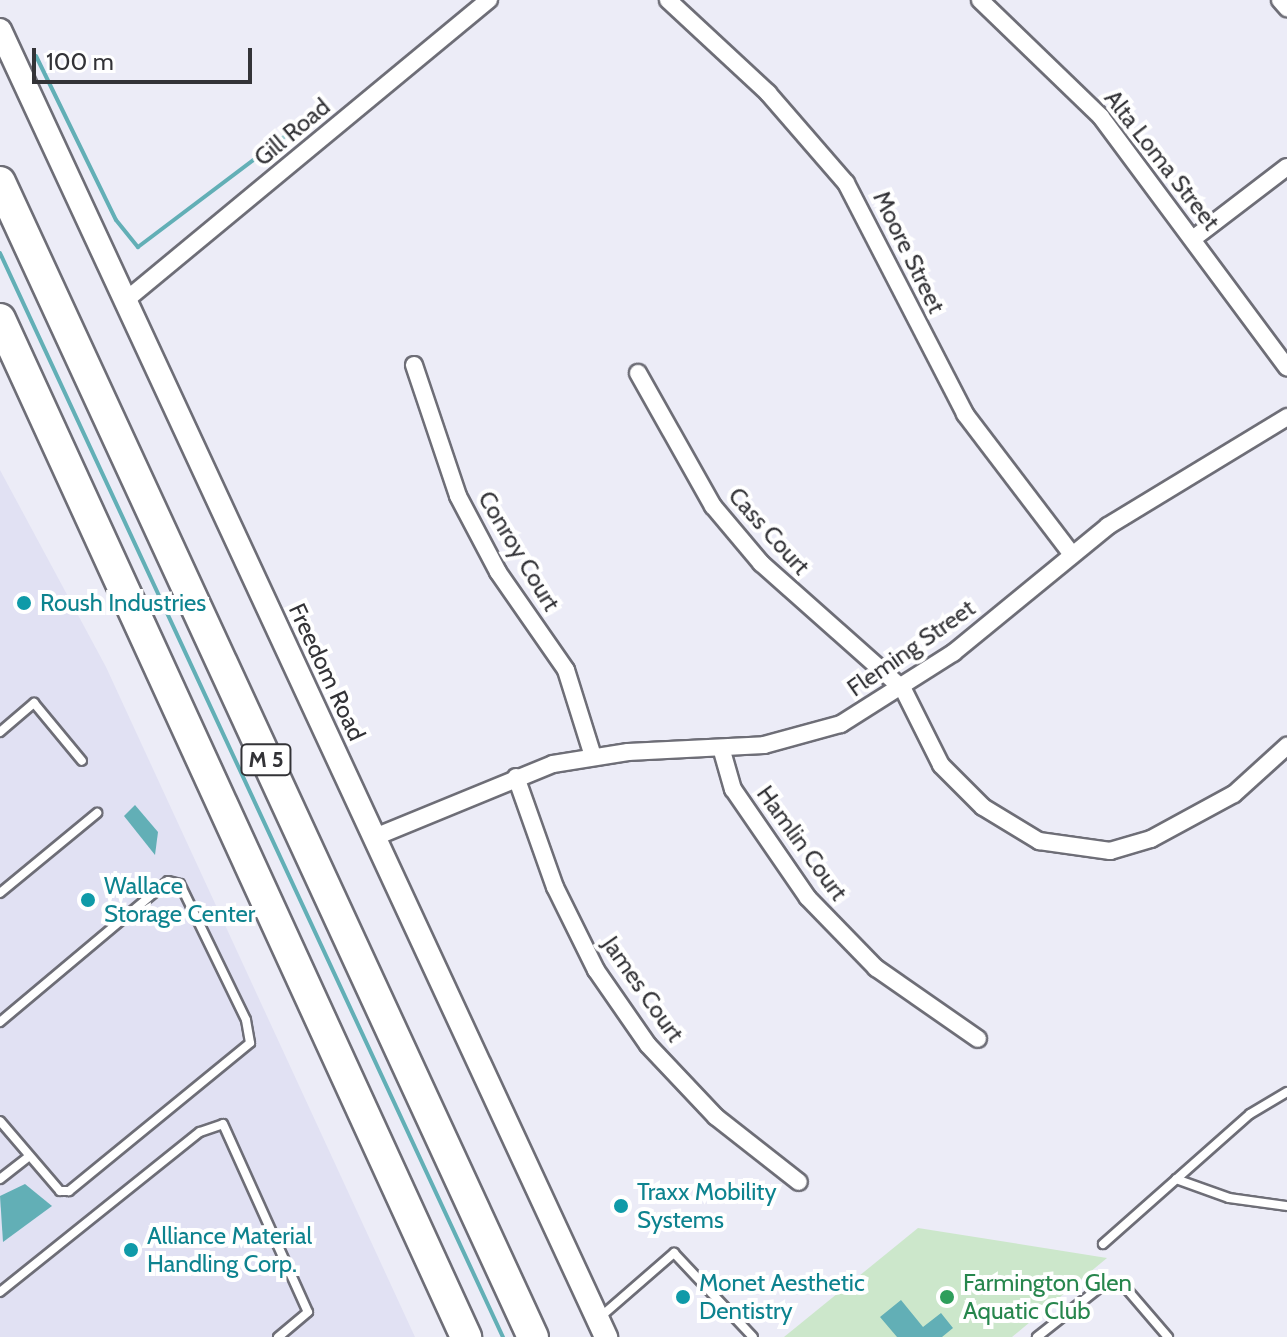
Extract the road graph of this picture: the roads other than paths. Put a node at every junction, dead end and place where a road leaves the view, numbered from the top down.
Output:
1 (668, 0) edge
2 (980, 0) edge
3 (1280, 0) edge
4 (484, 2) edge
5 (1287, 8) edge
6 (0, 30) edge
7 (1287, 167) edge
8 (0, 182) edge
9 (1194, 238) junction
10 (126, 300) junction
11 (0, 319) edge
12 (414, 365) dead end
13 (1287, 367) edge
14 (638, 373) dead end
15 (1287, 417) edge
16 (1071, 553) junction
17 (903, 689) junction
18 (0, 732) edge
19 (1287, 746) edge
20 (722, 751) junction
21 (593, 756) junction
22 (82, 761) dead end
23 (516, 777) junction
24 (97, 813) dead end
25 (375, 837) junction
26 (0, 893) edge
27 (0, 1022) edge
28 (978, 1039) dead end
29 (1287, 1092) edge
30 (0, 1121) edge
31 (28, 1157) junction
32 (0, 1179) edge
33 (1176, 1179) junction
34 (799, 1182) dead end
35 (1287, 1206) edge
36 (1103, 1244) dead end
37 (0, 1292) edge
38 (602, 1328) edge
39 (278, 1337) edge
40 (466, 1337) edge
41 (533, 1337) edge
42 (753, 1337) edge
43 (1037, 1337) edge
44 (1168, 1337) edge

1 - 16 street, Moore Street
2 - 9 street, Alta Loma Street
3 - 5 street
4 - 10 street, Gill Road
6 - 10 street, Freedom Road
7 - 9 street
8 - 41 highway, M 5
9 - 13 street, Alta Loma Street
10 - 25 street, Freedom Road
11 - 40 highway, M 5
12 - 21 street, Conroy Court
14 - 17 street, Cass Court
15 - 16 street, Fleming Street
16 - 17 street, Fleming Street
17 - 19 street
17 - 20 street, Fleming Street
18 - 22 lane
20 - 21 street, Fleming Street
20 - 28 street, Hamlin Court
21 - 23 street, Fleming Street
23 - 25 street, Fleming Street
23 - 34 street, James Court
24 - 26 lane
25 - 38 street, Freedom Road
27 - 31 lane
29 - 33 lane
30 - 31 lane
31 - 32 lane
33 - 35 lane
33 - 36 lane
37 - 39 lane
38 - 42 lane
43 - 44 lane

